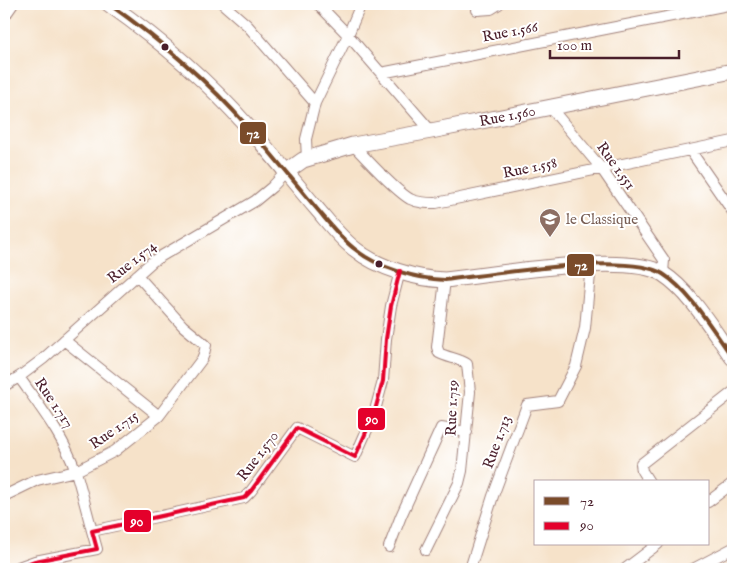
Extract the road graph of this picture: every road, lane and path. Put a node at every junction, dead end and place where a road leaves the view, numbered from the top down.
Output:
1 (13, 4) edge
2 (109, 4) edge
3 (223, 4) edge
4 (318, 4) edge
5 (361, 4) edge
6 (499, 4) edge
7 (733, 4) edge
8 (477, 10) dead end
9 (4, 17) edge
10 (348, 35) junction
11 (733, 71) edge
12 (380, 73) junction
13 (315, 103) junction
14 (550, 107) junction
15 (431, 131) junction
16 (733, 141) edge
17 (354, 145) junction
18 (690, 150) junction
19 (306, 159) junction
20 (601, 168) junction
21 (286, 172) junction
22 (733, 212) edge
23 (591, 264) junction
24 (400, 271) junction
25 (663, 273) junction
26 (137, 275) junction
27 (445, 280) junction
28 (64, 340) junction
29 (733, 358) edge
30 (19, 377) junction
31 (4, 386) edge
32 (733, 392) edge
33 (159, 416) junction
34 (467, 432) junction
35 (76, 471) junction
36 (648, 480) edge
37 (733, 483) edge
38 (4, 496) edge
39 (710, 500) edge
40 (92, 531) junction
41 (655, 546) edge
42 (389, 547) dead end
43 (733, 548) edge
44 (426, 550) dead end
45 (36, 565) edge
46 (12, 569) edge
47 (470, 569) edge
48 (625, 569) edge
49 (693, 569) edge

1 - 9 street
2 - 21 main road
3 - 13 street
4 - 10 street
5 - 10 street
6 - 8 street
7 - 12 street, Rue 1.566
10 - 12 street
10 - 13 street
11 - 14 main road, Rue 1.560
12 - 15 street
13 - 19 street
14 - 15 main road, Rue 1.560
14 - 20 street, Rue 1.551
15 - 17 main road, Rue 1.560
16 - 18 street, Rue 1.558
17 - 19 main road, Rue 1.560
17 - 20 street, Rue 1.558
18 - 20 street, Rue 1.558
18 - 22 street
19 - 21 main road, Rue 1.560
20 - 25 street, Rue 1.551
21 - 24 main road
21 - 26 street, Rue 1.574
23 - 25 main road
23 - 27 main road
23 - 47 street, Rue 1.713
24 - 27 main road
24 - 40 street, Rue 1.570
25 - 29 main road
26 - 28 street, Rue 1.574
26 - 33 street, Rue 1.715
27 - 34 street, Rue 1.719
28 - 30 street, Rue 1.574
28 - 33 street
30 - 31 street, Rue 1.574
30 - 35 street, Rue 1.717
32 - 36 street
33 - 35 street, Rue 1.715
34 - 42 street
34 - 44 street, Rue 1.719
35 - 38 street, Rue 1.715
35 - 40 street, Rue 1.717
37 - 39 street
40 - 45 street
41 - 48 street
43 - 49 street
45 - 46 street

